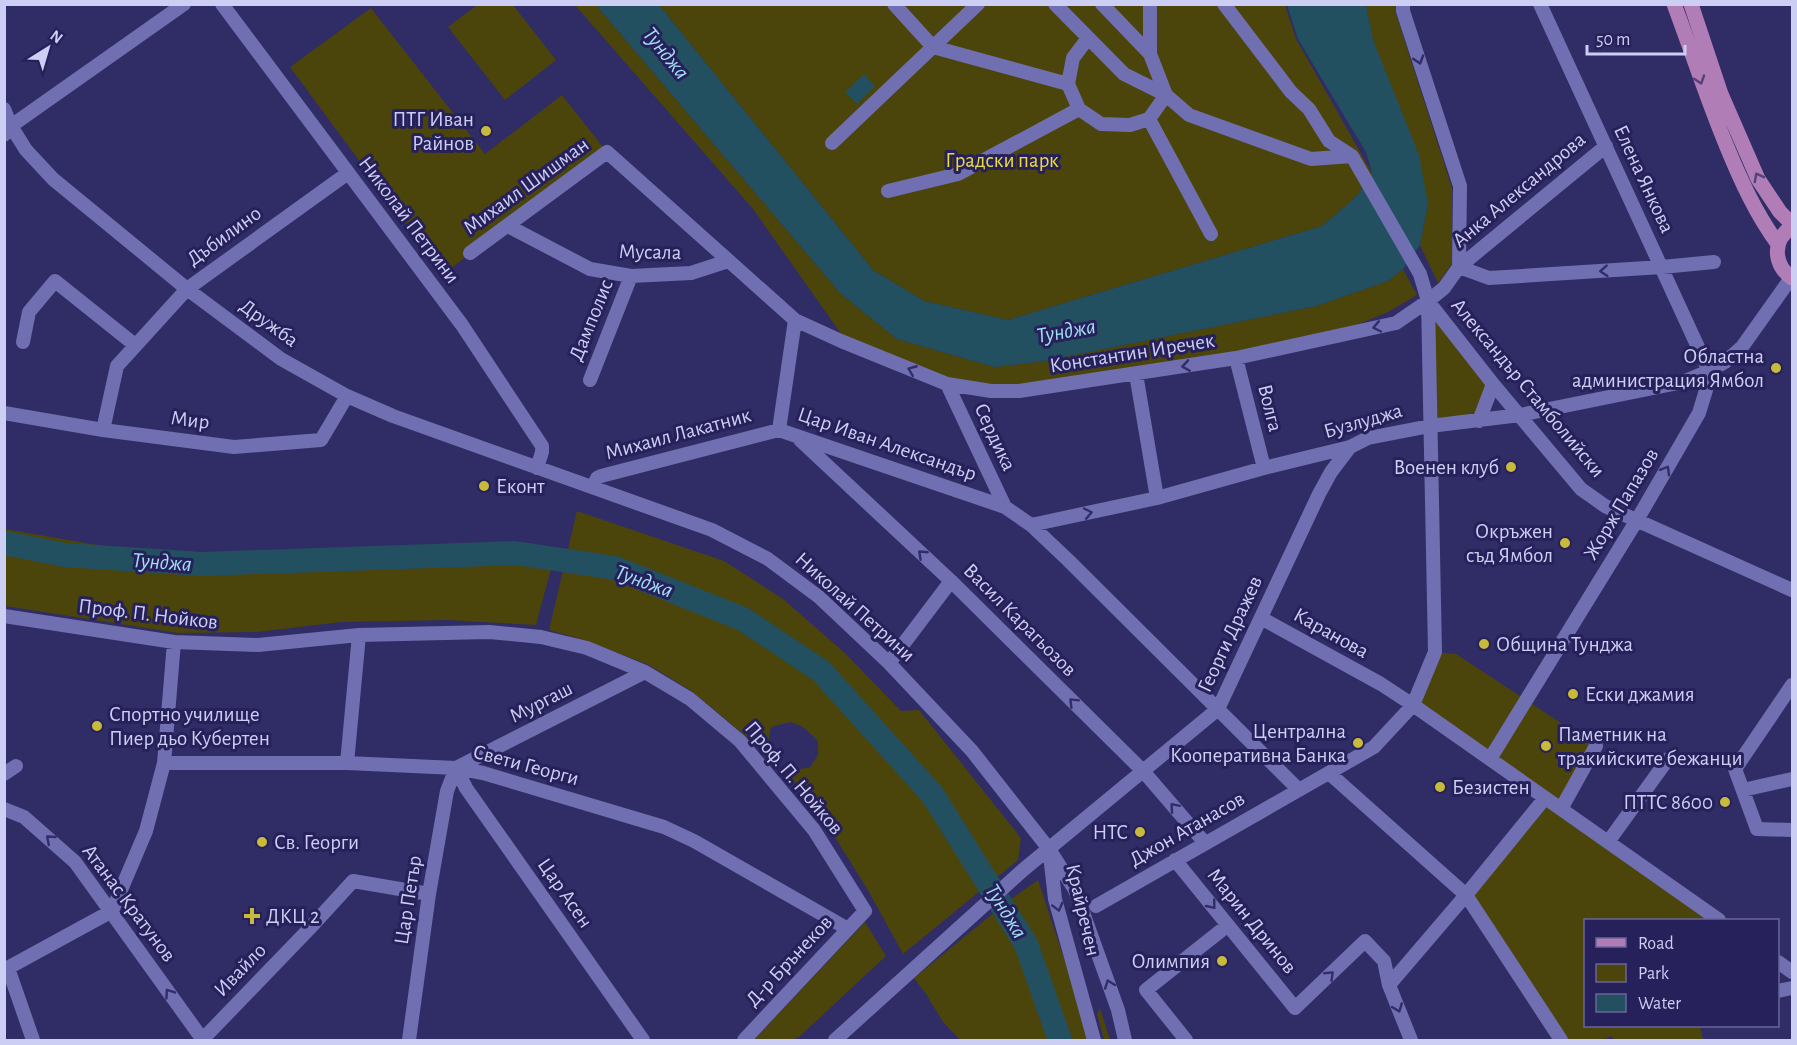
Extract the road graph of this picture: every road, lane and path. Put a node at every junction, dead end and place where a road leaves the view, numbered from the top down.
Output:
1 (184, 4) edge
2 (222, 4) edge
3 (894, 4) edge
4 (978, 4) edge
5 (1055, 4) edge
6 (1102, 4) edge
7 (1150, 4) edge
8 (1224, 4) edge
9 (1403, 4) edge
10 (1540, 4) edge
11 (1674, 4) edge
12 (1691, 4) edge
13 (1088, 38) junction
14 (933, 48) junction
15 (1150, 54) junction
16 (1068, 84) junction
17 (1166, 95) junction
18 (4, 108) edge
19 (1079, 109) junction
20 (1149, 119) junction
21 (8, 131) edge
22 (832, 143) dead end
23 (1606, 146) junction
24 (1352, 156) junction
25 (348, 173) junction
26 (888, 191) dead end
27 (508, 226) junction
28 (1792, 226) edge
29 (1211, 234) dead end
30 (1778, 244) junction
31 (470, 253) dead end
32 (728, 261) junction
33 (1714, 262) dead end
34 (1459, 267) junction
35 (1662, 267) junction
36 (631, 276) junction
37 (1792, 278) edge
38 (187, 289) junction
39 (1428, 301) junction
40 (795, 320) junction
41 (23, 342) dead end
42 (135, 345) junction
43 (1236, 358) junction
44 (1709, 371) junction
45 (1136, 374) junction
46 (590, 380) dead end
47 (947, 384) junction
48 (1493, 384) junction
49 (347, 396) junction
50 (4, 413) edge
51 (1520, 415) junction
52 (1479, 421) junction
53 (1430, 426) junction
54 (103, 430) junction
55 (780, 430) junction
56 (797, 436) junction
57 (1350, 447) junction
58 (537, 468) junction
59 (1264, 468) junction
60 (572, 480) joint
61 (593, 487) junction
62 (1157, 498) junction
63 (1005, 507) junction
64 (1637, 520) junction
65 (1031, 525) junction
66 (951, 581) junction
67 (1792, 590) edge
68 (4, 616) edge
69 (1261, 618) junction
70 (359, 635) junction
71 (174, 642) junction
72 (889, 663) junction
73 (645, 672) junction
74 (1792, 685) edge
75 (1413, 705) junction
76 (1218, 709) junction
77 (1596, 746) dead end
78 (1490, 759) junction
79 (1668, 759) dead end
80 (164, 763) junction
81 (347, 763) junction
82 (456, 768) junction
83 (1143, 771) junction
84 (1329, 773) junction
85 (1792, 779) edge
86 (1299, 790) junction
87 (1743, 790) junction
88 (1545, 798) junction
89 (4, 809) edge
90 (1561, 809) junction
91 (1792, 830) edge
92 (1608, 842) junction
93 (1205, 843) junction
94 (1049, 849) junction
95 (1175, 860) junction
96 (429, 894) junction
97 (1466, 895) junction
98 (1096, 906) dead end
99 (112, 911) junction
100 (865, 911) joint
101 (1716, 919) edge
102 (1228, 925) junction
103 (848, 929) junction
104 (1779, 963) edge
105 (6, 969) edge
106 (1792, 972) edge
107 (1389, 985) junction
108 (202, 1040) edge
109 (33, 1041) edge
110 (409, 1041) edge
111 (643, 1041) edge
112 (744, 1041) edge
113 (835, 1041) edge
114 (1094, 1041) edge
115 (1125, 1041) edge
116 (1186, 1041) edge
117 (1411, 1041) edge
118 (1561, 1041) edge

1 - 21 street
2 - 25 street, Николай Петрини
3 - 14 street
4 - 14 street
5 - 13 street
6 - 15 street
7 - 15 street
8 - 24 street
9 -> 34 street
10 - 23 street, Елена Янкова
11 -> 30 main road
28 -> 12 main road
13 - 16 street
13 - 17 street
14 - 16 street
14 - 22 street
15 - 17 street
16 - 19 street
17 - 20 street
17 - 24 street
18 - 21 street, Дружба
19 - 20 street
19 - 26 street
20 - 29 street
21 - 38 street, Дружба
23 - 34 street, Анка Александрова
23 - 35 street, Елена Янкова
24 - 39 street
25 - 38 street, Дъбилино
25 - 58 street, Николай Петрини
27 - 31 street, Михаил Шишман
27 - 32 street, Михаил Шишман
27 - 36 street, Мусала
28 - 30 main road
30 - 37 main road
32 - 36 street, Мусала
32 - 40 street
33 - 35 street
35 -> 34 street
34 - 39 street, Анка Александрова
35 - 44 street, Елена Янкова
36 - 46 street, Дамполис
37 - 44 street
38 - 42 street, Дъбилино
38 - 49 street, Дружба
39 -> 43 street, Константин Иречек
39 - 48 street, Александър Стамболийски
39 - 53 street
47 -> 40 street, Константин Иречек
40 - 55 street, Цар Иван Александър
41 - 42 street
42 - 54 street, Дъбилино
43 -> 45 street, Константин Иречек
43 - 59 street, Волга
44 - 51 street, Бузлуджа
64 -> 44 street, Жорж Папазов
45 - 47 street, Константин Иречек
45 - 62 street
47 - 63 street, Сердика
48 - 51 street, Александър Стамболийски
48 - 52 street
49 - 54 street, Мир
49 - 58 street, Дружба
50 - 54 street, Мир
51 - 52 street, Бузлуджа
51 - 64 street, Александър Стамболийски
52 - 53 street, Бузлуджа
53 - 57 street, Бузлуджа
53 - 75 street
55 - 56 street, Цар Иван Александър
55 - 61 street, Михаил Лакатник
56 - 63 street, Цар Иван Александър
66 -> 56 street, Васил Карагьозов
57 - 59 street, Бузлуджа
57 - 69 street, Георги Дражев
58 - 60 street, Дружба
59 - 62 street, Бузлуджа
60 - 61 street, Николай Петрини
61 - 72 street, Николай Петрини
65 -> 62 street, Бузлуджа
63 - 65 street, Цар Иван Александър
64 - 67 street, Александър Стамболийски
64 - 78 street, Жорж Папазов
65 - 76 street, Цар Иван Александър
66 - 72 street
83 -> 66 street, Васил Карагьозов
68 - 71 street, Проф. П. Нойков
69 - 75 street, Каранова
69 - 76 street, Георги Дражев
70 - 71 street, Проф. П. Нойков
70 - 73 street, Проф. П. Нойков
70 - 81 street
71 - 80 street
72 - 94 street, Николай Петрини
73 - 82 street, Мургаш
73 - 100 street, Проф. П. Нойков
74 - 87 street
75 - 78 street, Каранова
75 - 84 street, Джон Атанасов
76 - 83 street, Георги Дражев
76 - 86 street, Цар Иван Александър
77 - 90 street
78 - 88 street, Каранова
79 - 92 street
80 - 81 street, Свети Георги
80 - 99 street
81 - 82 street, Свети Георги
82 - 96 street, Цар Петър
82 - 103 street, Свети Георги
82 - 111 street, Цар Асен
93 -> 83 street, Васил Карагьозов
83 - 94 street, Георги Дражев
84 - 86 street, Джон Атанасов
84 - 97 street
85 - 87 street
86 - 93 street, Джон Атанасов
87 - 91 street
88 - 90 street, Каранова
88 - 97 street
99 -> 89 street, Атанас Кратунов
90 - 92 street, Каранова
92 - 101 street, Каранова
93 - 95 street, Джон Атанасов
94 - 113 street, Георги Дражев
94 -> 114 street, Крайречен
115 -> 94 street, Крайречен
95 - 98 street, Джон Атанасов
95 -> 102 street, Марин Дринов
96 - 108 street, Ивайло
96 - 110 street, Цар Петър
97 - 107 street
97 - 118 street
99 - 105 street
108 -> 99 street, Атанас Кратунов
100 - 103 street, Д-р Брънеков
102 -> 107 street, Марин Дринов
102 - 116 street
103 - 112 street, Д-р Брънеков
104 - 106 street
105 - 109 street
107 -> 117 street

